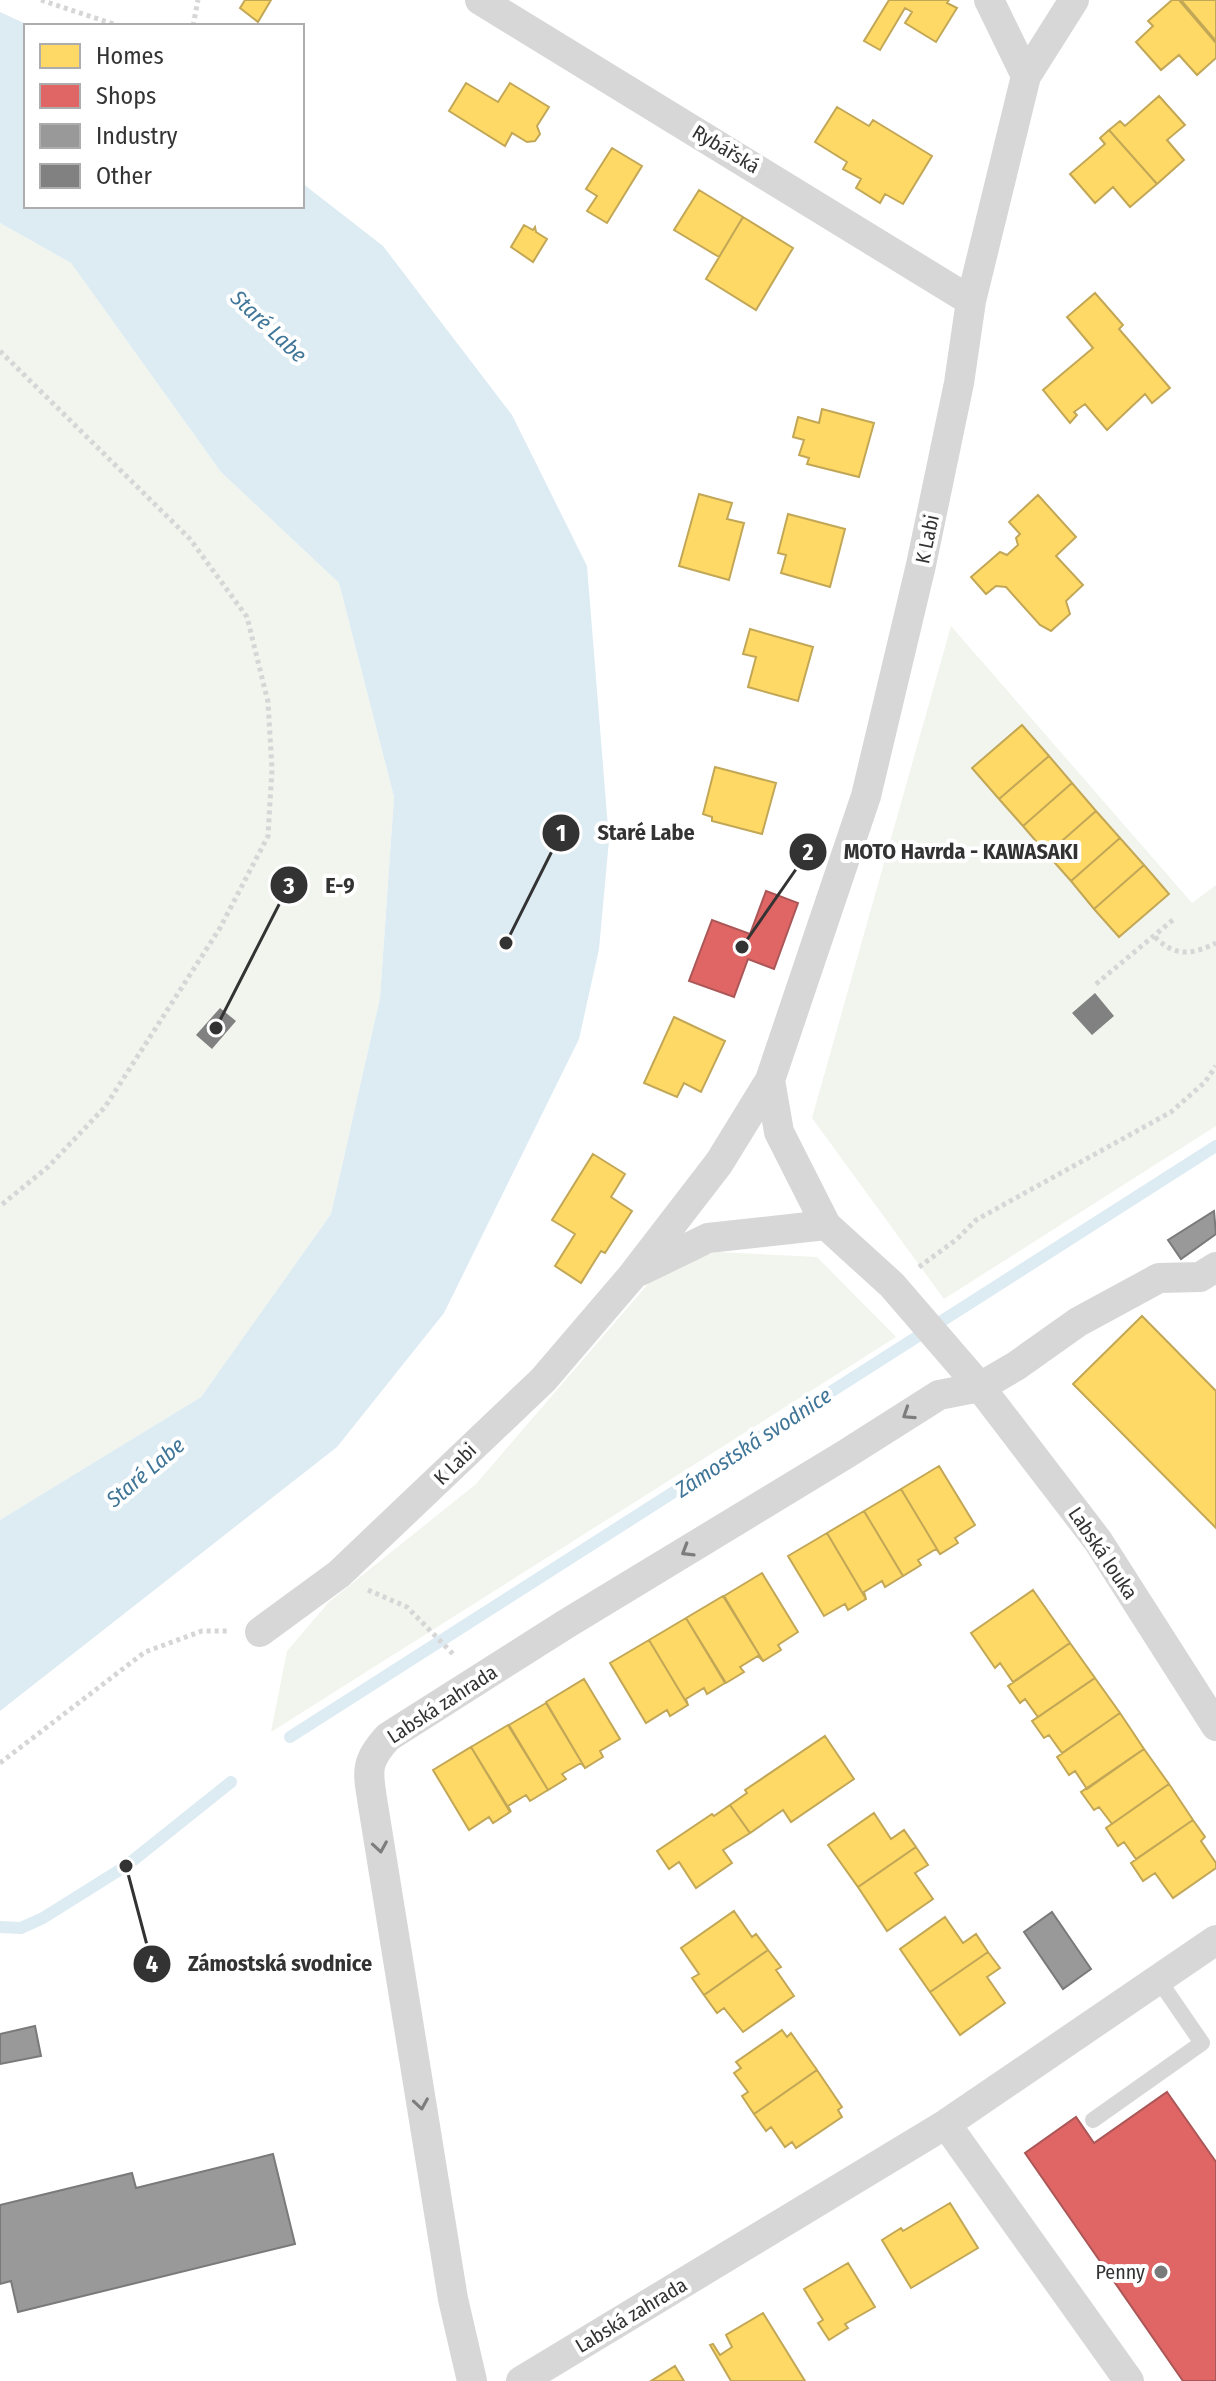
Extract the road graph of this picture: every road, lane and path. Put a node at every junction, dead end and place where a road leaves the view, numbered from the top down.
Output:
1 (41, 0) edge
2 (198, 0) edge
3 (480, 0) edge
4 (989, 0) edge
5 (1074, 0) edge
6 (114, 24) edge
7 (193, 24) edge
8 (1026, 76) junction
9 (971, 301) junction
10 (0, 351) edge
11 (1174, 919) dead end
12 (1155, 937) junction
13 (1216, 943) edge
14 (1096, 984) dead end
15 (1216, 1066) edge
16 (770, 1080) junction
17 (0, 1206) edge
18 (826, 1225) junction
19 (1216, 1267) edge
20 (632, 1276) junction
21 (899, 1294) junction
22 (980, 1387) junction
23 (339, 1574) junction
24 (260, 1632) joint
25 (455, 1656) dead end
26 (1216, 1726) edge
27 (0, 1763) edge
28 (1216, 1940) edge
29 (1158, 1979) junction
30 (1093, 2120) dead end
31 (946, 2124) junction
32 (472, 2381) edge
33 (521, 2381) edge
34 (1129, 2381) edge

1 - 6 path
2 - 7 path
3 - 9 street, Rybářská
4 - 8 street
5 - 8 street, K Labi
8 - 9 street, K Labi
9 - 16 street, K Labi
10 - 17 path
11 - 12 path
12 - 13 path
12 - 14 path
15 - 21 path
16 - 18 street, K Labi
16 - 20 street, K Labi
18 - 20 street, K Labi
18 - 21 street, Labská louka
19 - 22 street
20 - 23 street, K Labi
21 - 22 street, Labská louka
22 - 26 street, Labská louka
22 -> 32 street, Labská zahrada
23 - 24 street, K Labi
23 - 25 path
24 - 27 path
28 - 29 street, Labská zahrada
29 - 30 lane
29 - 31 street, Labská zahrada
31 - 33 street, Labská zahrada
31 - 34 street

